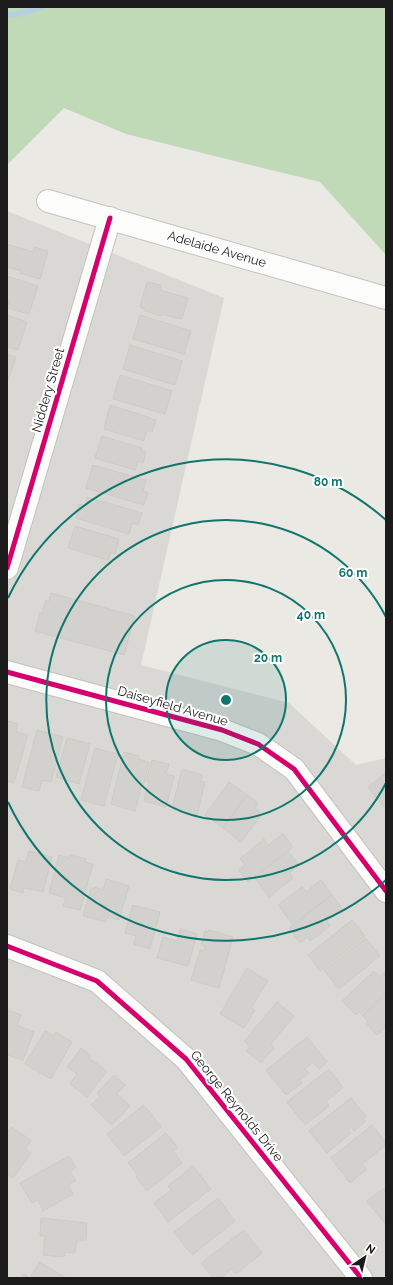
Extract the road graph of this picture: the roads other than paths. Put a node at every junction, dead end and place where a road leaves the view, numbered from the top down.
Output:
1 (48, 201) dead end
2 (110, 218) junction
3 (386, 298) edge
4 (7, 568) edge
5 (7, 672) edge
6 (386, 891) edge
7 (7, 946) edge
8 (361, 1278) edge

1 - 2 street, Adelaide Avenue
2 - 3 street, Adelaide Avenue
2 - 4 street, Niddery Street
5 - 6 street, Daiseyfield Avenue
7 - 8 street, George Reynolds Drive

